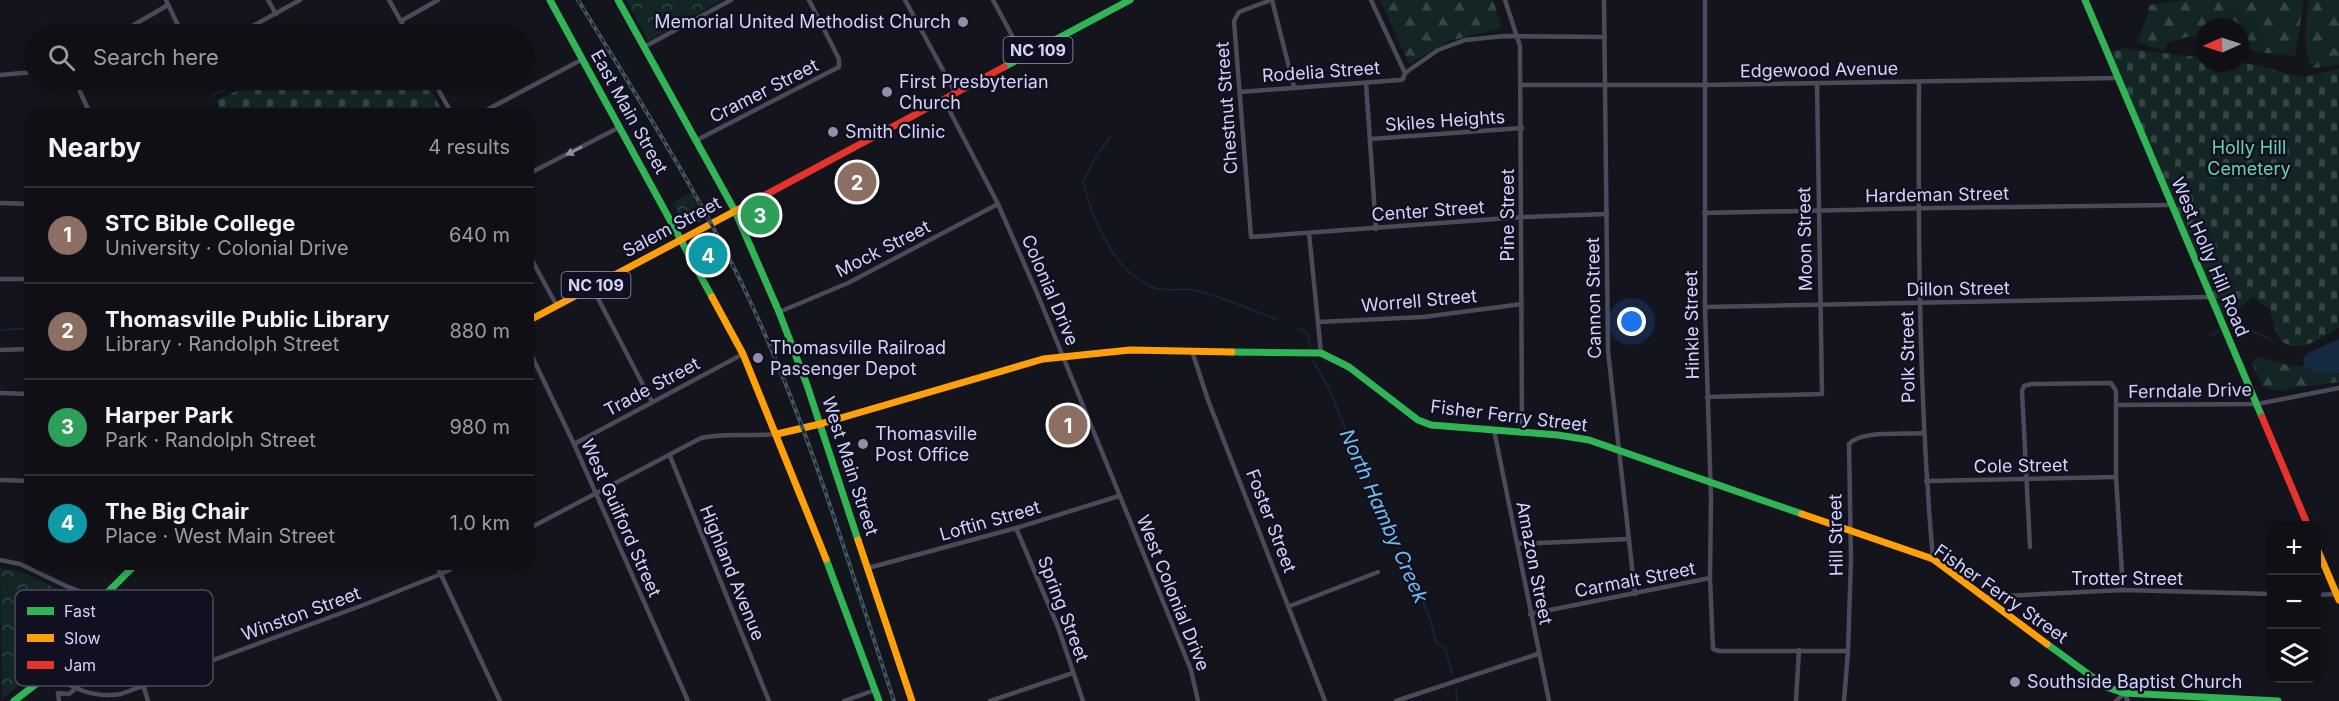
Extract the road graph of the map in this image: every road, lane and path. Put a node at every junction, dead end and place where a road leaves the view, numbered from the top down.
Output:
1 (268, 0) edge
2 (300, 0) edge
3 (389, 0) edge
4 (438, 0) edge
5 (550, 0) edge
6 (618, 0) edge
7 (731, 0) edge
8 (809, 0) edge
9 (905, 0) edge
10 (993, 0) edge
11 (1130, 0) edge
12 (1271, 0) edge
13 (1371, 0) edge
14 (1505, 0) edge
15 (1604, 0) edge
16 (1705, 0) edge
17 (2085, 0) edge
18 (167, 2) edge
19 (276, 14) junction
20 (400, 21) junction
21 (133, 24) edge
22 (177, 24) edge
23 (257, 24) edge
24 (402, 24) edge
25 (1518, 37) junction
26 (1605, 37) junction
27 (644, 47) junction
28 (1024, 58) junction
29 (583, 59) junction
30 (24, 73) edge
31 (1405, 73) junction
32 (0, 75) edge
33 (2118, 78) junction
34 (1919, 82) junction
35 (1366, 83) junction
36 (1817, 83) junction
37 (1606, 84) junction
38 (534, 85) edge
39 (1521, 85) junction
40 (1705, 85) junction
41 (1294, 87) junction
42 (79, 90) edge
43 (439, 90) edge
44 (524, 90) edge
45 (1240, 92) junction
46 (956, 93) junction
47 (944, 100) junction
48 (87, 108) edge
49 (449, 108) edge
50 (490, 108) edge
51 (620, 127) junction
52 (1522, 128) junction
53 (698, 140) junction
54 (1370, 140) junction
55 (534, 171) edge
56 (0, 203) edge
57 (24, 204) edge
58 (998, 204) junction
59 (2170, 206) junction
60 (1918, 208) junction
61 (1818, 210) junction
62 (735, 211) junction
63 (1704, 213) junction
64 (1607, 214) junction
65 (1522, 217) junction
66 (1377, 229) junction
67 (1309, 233) junction
68 (1251, 237) joint
69 (682, 239) junction
70 (534, 264) edge
71 (0, 279) edge
72 (24, 279) edge
73 (592, 287) junction
74 (2211, 297) junction
75 (1920, 303) junction
76 (1522, 304) junction
77 (1820, 304) junction
78 (557, 306) junction
79 (1705, 307) junction
80 (779, 312) junction
81 (534, 318) edge
82 (1318, 322) junction
83 (24, 349) edge
84 (0, 350) edge
85 (1192, 351) junction
86 (1321, 353) junction
87 (743, 354) junction
88 (1063, 355) junction
89 (534, 361) edge
90 (2339, 388) edge
91 (0, 393) edge
92 (24, 394) edge
93 (1707, 397) junction
94 (652, 402) junction
95 (2257, 404) junction
96 (2117, 405) junction
97 (820, 424) junction
98 (1494, 430) junction
99 (1522, 432) junction
100 (777, 434) junction
101 (1923, 434) junction
102 (574, 444) junction
103 (1618, 448) junction
104 (670, 456) junction
105 (2116, 477) junction
106 (2027, 479) junction
107 (0, 480) edge
108 (24, 481) edge
109 (1710, 481) junction
110 (1926, 481) junction
111 (596, 495) junction
112 (1119, 496) junction
113 (2306, 521) edge
114 (534, 527) edge
115 (1016, 528) junction
116 (1850, 531) junction
117 (1628, 538) junction
118 (1517, 544) junction
119 (2030, 548) dead end
120 (2321, 558) edge
121 (1933, 559) junction
122 (0, 560) edge
123 (24, 566) edge
124 (868, 568) junction
125 (33, 570) edge
126 (130, 570) edge
127 (439, 570) edge
128 (449, 570) edge
129 (1378, 572) dead end
130 (441, 574) junction
131 (1710, 578) junction
132 (113, 588) edge
133 (76, 590) edge
134 (2123, 590) junction
135 (1635, 594) junction
136 (2267, 594) edge
137 (2321, 595) edge
138 (1983, 597) junction
139 (2338, 597) edge
140 (1290, 606) junction
141 (1530, 614) junction
142 (1799, 650) junction
143 (1848, 651) junction
144 (1538, 654) junction
145 (213, 660) edge
146 (1073, 673) junction
147 (33, 686) edge
148 (70, 686) edge
149 (143, 686) joint
150 (75, 689) junction
151 (875, 690) junction
152 (2124, 697) edge
153 (14, 701) edge
154 (59, 701) edge
155 (148, 701) edge
156 (500, 701) edge
157 (688, 701) edge
158 (769, 701) edge
159 (844, 701) edge
160 (879, 701) edge
161 (912, 701) edge
162 (990, 701) edge
163 (1083, 701) edge
164 (1198, 701) edge
165 (1325, 701) edge
166 (1396, 701) edge
167 (1549, 701) edge
168 (1796, 701) edge
169 (1844, 701) edge
170 (2116, 701) edge
171 (2128, 701) edge
172 (2278, 701) edge

1 - 19 street
2 - 19 street
3 - 20 street
4 - 20 street
5 - 29 street, East Main Street
6 - 27 street
7 - 27 street
8 - 53 street, Cramer Street
9 - 46 street
10 - 28 street
11 - 28 street, NC 109
12 - 41 street
12 - 45 street, Chestnut Street
13 - 31 street
14 - 25 street, Pine Street
15 - 26 street, Cannon Street
16 - 40 street, Hinkle Street
17 - 33 street, West Holly Hill Road
18 - 21 street
18 - 22 street
19 - 23 street
20 - 24 street
25 - 26 street, Rodelia Street
25 - 31 street, Rodelia Street
25 - 39 street, Pine Street
26 - 37 street, Cannon Street
27 - 53 street
28 - 46 street, NC 109
29 - 38 street
29 - 51 street, East Main Street
30 - 32 street
31 - 35 street, Rodelia Street
33 - 34 street, Edgewood Avenue
33 - 59 street, West Holly Hill Road
34 - 36 street, Edgewood Avenue
34 - 60 street, Polk Street
35 - 41 street, Rodelia Street
35 - 54 street
36 - 40 street, Edgewood Avenue
36 - 61 street, Moon Street
37 - 39 street, Edgewood Avenue
37 - 40 street, Edgewood Avenue
37 - 64 street, Cannon Street
39 - 52 street, Pine Street
40 - 63 street, Hinkle Street
41 - 45 street, Rodelia Street
42 - 48 street
43 - 49 street
44 - 50 street
45 - 68 street, Chestnut Street
46 - 47 street, NC 109
47 - 58 street, Colonial Drive
47 - 62 street, NC 109
51 -> 55 street
51 - 69 street, East Main Street
52 - 54 street, Skiles Heights
52 - 65 street, Pine Street
53 - 62 street
54 - 66 street
56 - 57 street
58 - 80 street, Mock Street
58 - 88 street, Colonial Drive
59 - 60 street, Hardeman Street
59 - 74 street, West Holly Hill Road
60 - 61 street, Hardeman Street
60 - 75 street, Polk Street
61 - 63 street, Hardeman Street
61 - 77 street, Moon Street
62 - 69 street, Salem Street / NC 109
62 - 80 street, West Main Street
63 - 79 street, Hinkle Street
64 - 65 street, Center Street
64 - 103 street, Cannon Street
65 - 66 street, Center Street
65 - 76 street, Pine Street
66 - 67 street, Center Street
67 - 68 street, Center Street
67 - 82 street
69 - 73 street, Salem Street / NC 109
69 - 87 street
70 - 78 street
71 - 72 street
73 - 78 street, Salem Street / NC 109
73 - 94 street
74 - 75 street, Dillon Street
74 - 95 street, West Holly Hill Road
75 - 77 street, Dillon Street
75 - 101 street, Polk Street
76 - 82 street, Worrell Street
76 - 99 street, Pine Street
77 - 79 street, Dillon Street
77 - 93 street, Moon Street
78 - 81 street, Salem Street / NC 109
79 - 93 street, Hinkle Street
80 - 97 street, West Main Street
82 - 86 street
83 - 84 street
85 - 86 street, Fisher Ferry Street
85 - 88 street, Fisher Ferry Street
85 - 140 street, Foster Street
86 - 98 street, Fisher Ferry Street
87 - 94 street, Trade Street
87 - 100 street
88 - 97 street, Fisher Ferry Street
88 - 112 street, Colonial Drive
89 - 102 street, West Guilford Street
90 - 95 street, Ferndale Drive
91 - 92 street
93 - 109 street, Hinkle Street
94 - 102 street, Trade Street
95 - 96 street, Ferndale Drive
95 - 113 street, West Holly Hill Road
96 - 105 street
96 - 106 street, Ferndale Drive
97 - 100 street, Fisher Ferry Street
97 - 124 street, West Main Street
98 - 99 street, Fisher Ferry Street
98 - 118 street, Amazon Street
99 - 103 street, Fisher Ferry Street
100 - 104 street
100 - 151 street
101 - 110 street, Polk Street
101 - 116 street, Hill Street
102 - 111 street, West Guilford Street
103 - 109 street, Fisher Ferry Street
103 - 117 street, Cannon Street
104 - 111 street
104 - 158 street, Highland Avenue
105 - 106 street, Cole Street
105 - 134 street
106 - 110 street, Cole Street
106 - 119 street
107 - 108 street
109 - 116 street, Fisher Ferry Street
109 - 131 street, Hinkle Street
110 - 121 street, Polk Street
111 - 114 street
111 - 157 street, West Guilford Street
112 - 115 street, Loftin Street
112 - 164 street, West Colonial Drive
115 - 124 street, Loftin Street
115 - 146 street, Spring Street
116 - 121 street, Fisher Ferry Street
116 - 143 street, Hill Street
117 - 118 street
117 - 135 street, Cannon Street
118 - 141 street, Amazon Street
120 - 139 street
121 - 138 street, Fisher Ferry Street
122 - 123 street
124 - 161 street, West Main Street
125 - 133 street
126 - 132 street
127 - 130 street
128 - 130 street, Winston Street
129 - 140 street
130 - 145 street, Winston Street
130 - 156 street
131 - 135 street, Carmalt Street
131 - 142 street, Hinkle Street
134 - 136 street, Trotter Street
134 - 138 street, Trotter Street
135 - 141 street, Carmalt Street
137 - 139 street
138 - 152 street, Fisher Ferry Street
140 - 165 street, Foster Street
141 - 144 street, Amazon Street
142 - 143 street
142 - 168 street
143 - 169 street, Hill Street
144 - 166 street
144 - 167 street, Amazon Street
146 - 162 street
146 - 163 street, Spring Street
147 - 153 street
148 - 150 street, Winston Street
149 - 150 street, Winston Street
149 - 155 street
150 - 154 street
151 - 159 street
151 - 160 street
152 - 170 street
152 - 171 street
152 - 172 street, Fisher Ferry Street

